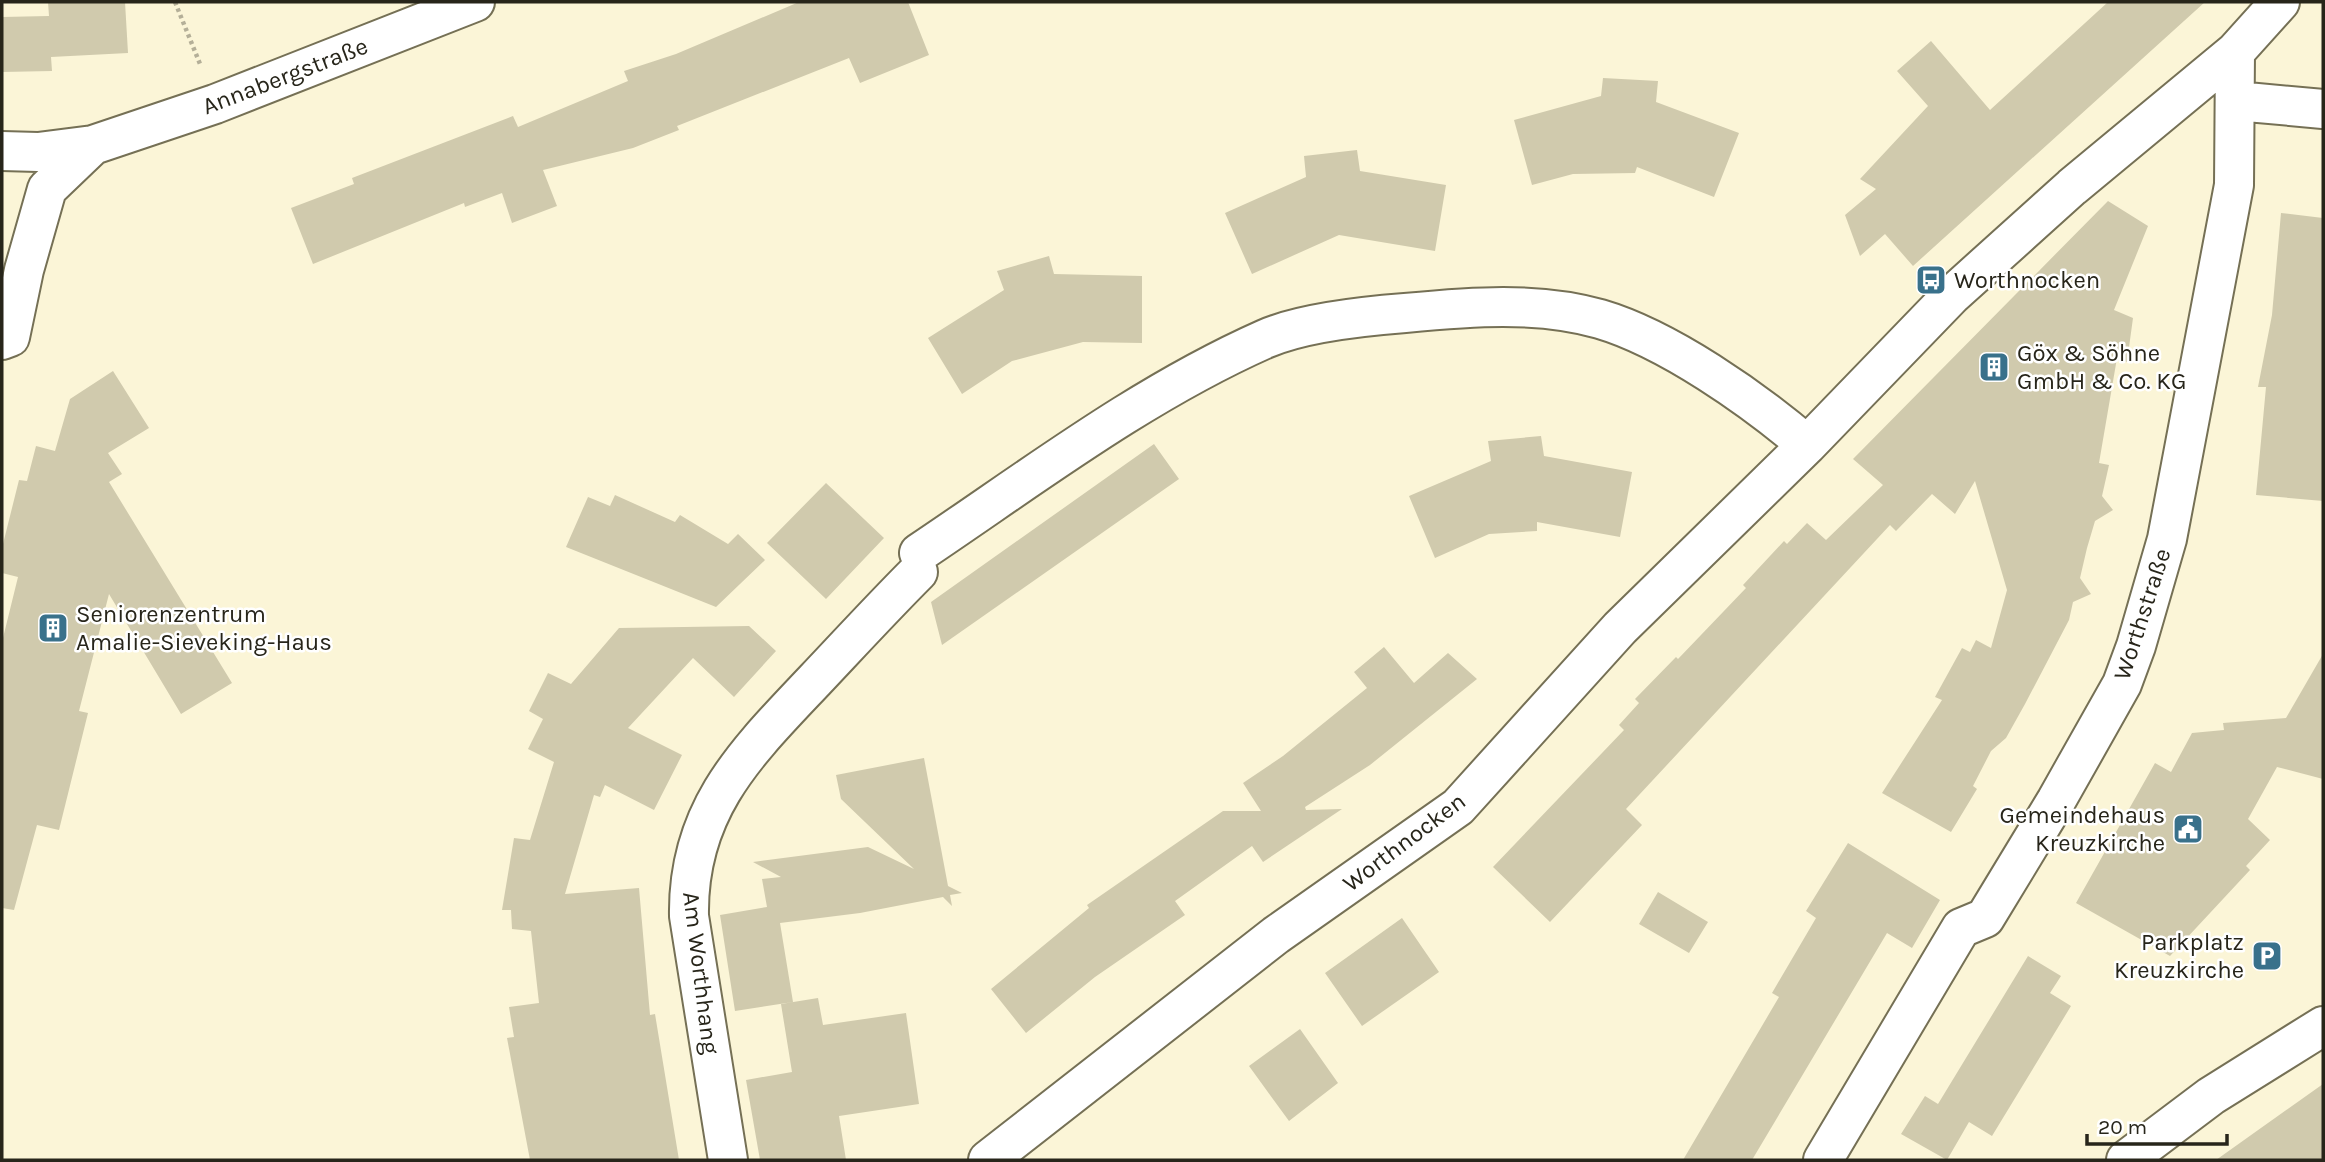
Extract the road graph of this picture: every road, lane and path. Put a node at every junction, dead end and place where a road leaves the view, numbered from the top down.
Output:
1 (176, 2) edge
2 (475, 2) edge
3 (2280, 2) edge
4 (2235, 52) junction
5 (2236, 101) junction
6 (215, 104) junction
7 (2323, 109) edge
8 (93, 145) junction
9 (2, 151) edge
10 (2, 340) edge
11 (1807, 445) junction
12 (2323, 1026) edge
13 (728, 1160) edge
14 (988, 1160) edge
15 (1823, 1160) edge
16 (2126, 1160) edge

1 - 6 path
2 - 6 street, Annabergstraße
3 - 4 street
4 - 5 street, Worthstraße
4 - 11 street, Worthnocken
5 - 7 street
5 - 15 street, Worthstraße
6 - 8 street, Annabergstraße
8 - 9 street, Annabergstraße
8 - 10 street, Annabergstraße
11 - 13 street, Am Worthhang
11 - 14 street, Worthnocken
12 - 16 street

